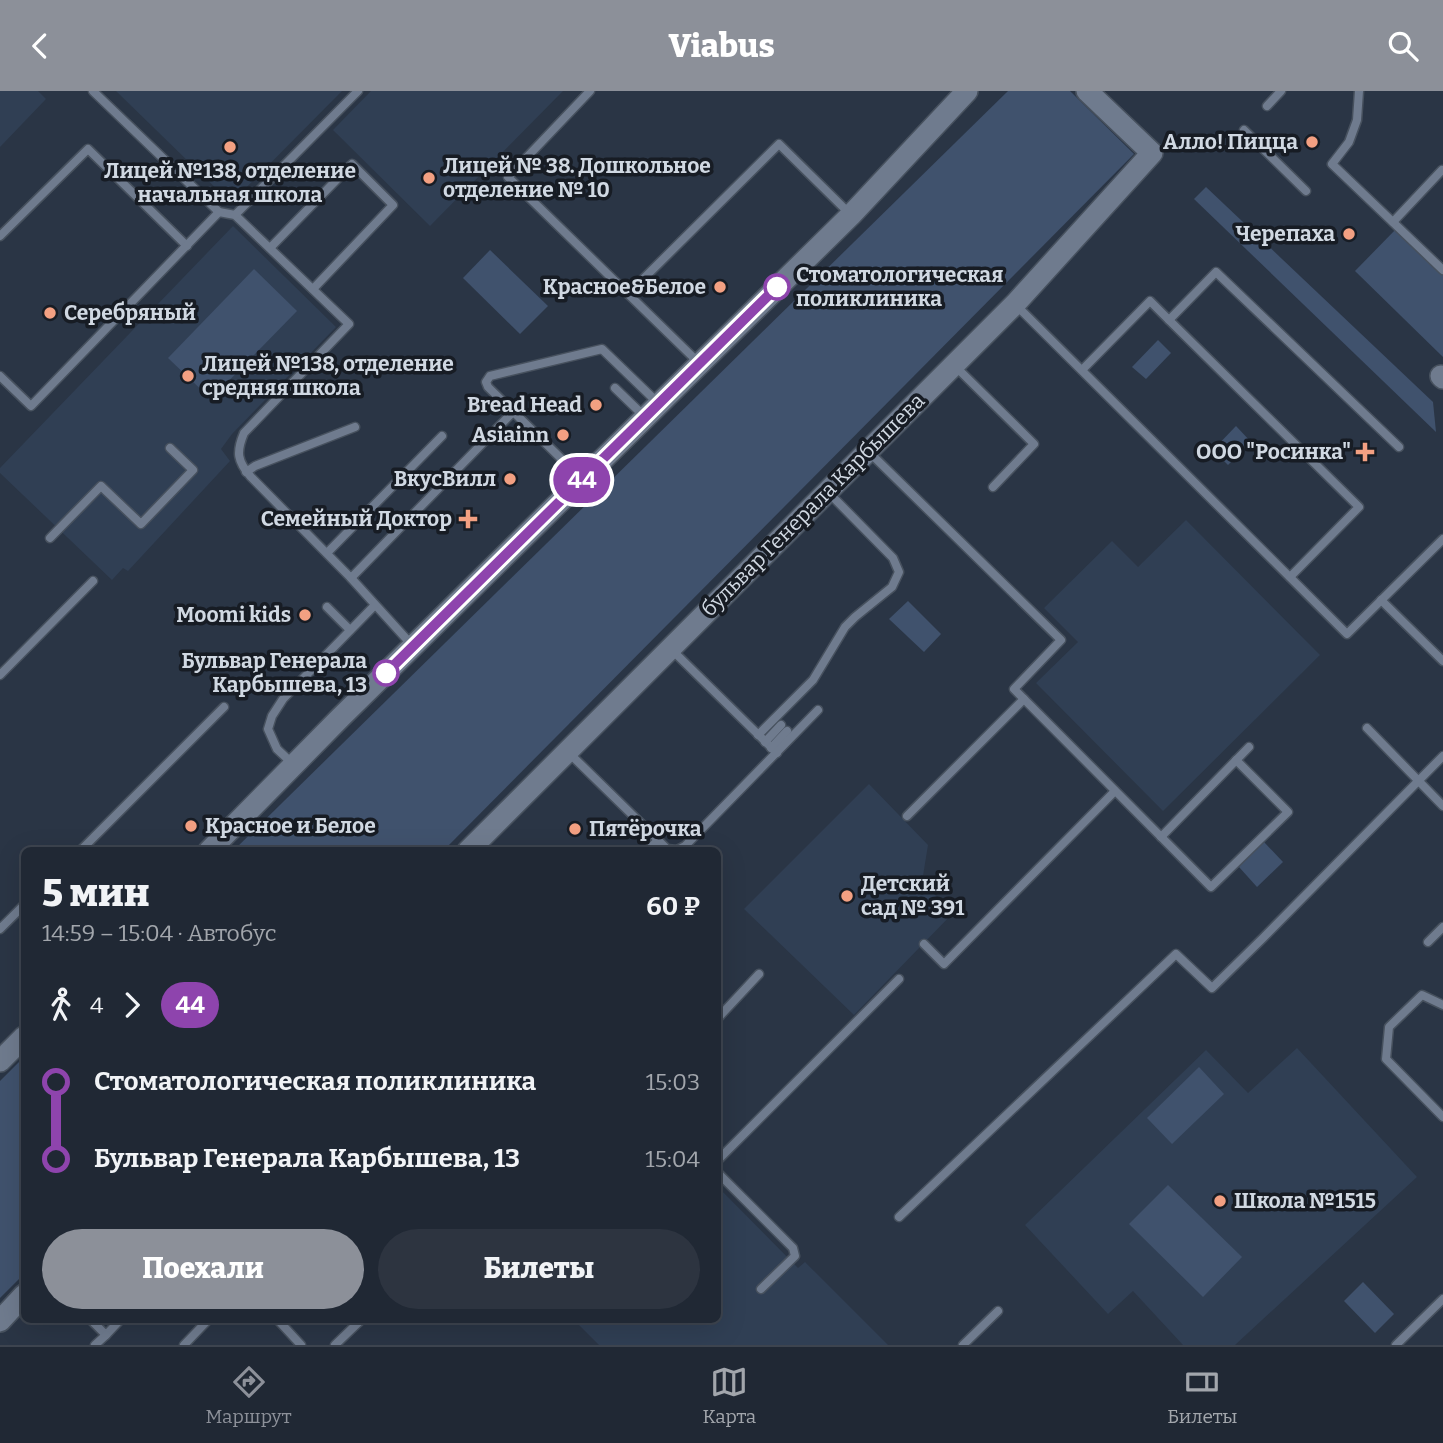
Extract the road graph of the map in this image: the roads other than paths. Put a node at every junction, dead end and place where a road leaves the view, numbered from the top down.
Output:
1 (93, 91) edge
2 (358, 91) edge
3 (590, 91) edge
4 (967, 91) edge
5 (1087, 91) edge
6 (1281, 91) edge
7 (1359, 91) edge
8 (1266, 106) dead end
9 (1244, 130) dead end
10 (1442, 170) edge
11 (1306, 191) dead end
12 (219, 212) junction
13 (235, 215) junction
14 (850, 215) junction
15 (1393, 222) junction
16 (0, 236) edge
17 (187, 246) junction
18 (270, 248) junction
19 (1443, 270) edge
20 (313, 289) junction
21 (628, 295) junction
22 (1015, 304) junction
23 (1169, 320) junction
24 (699, 364) junction
25 (954, 365) junction
26 (1082, 370) junction
27 (0, 376) edge
28 (615, 388) dead end
29 (652, 411) junction
30 (513, 412) junction
31 (355, 427) dead end
32 (442, 436) dead end
33 (1399, 447) dead end
34 (170, 449) dead end
35 (867, 451) junction
36 (246, 472) junction
37 (583, 479) junction
38 (993, 487) dead end
39 (827, 491) junction
40 (50, 538) dead end
41 (1443, 539) edge
42 (327, 553) junction
43 (1290, 577) junction
44 (351, 578) junction
45 (93, 581) dead end
46 (1381, 600) junction
47 (375, 605) junction
48 (327, 607) dead end
49 (350, 630) junction
50 (413, 647) junction
51 (670, 648) junction
52 (1443, 661) edge
53 (0, 675) edge
54 (1024, 699) junction
55 (224, 707) dead end
56 (818, 711) dead end
57 (784, 728) dead end
58 (1367, 728) dead end
59 (758, 735) junction
60 (1249, 747) dead end
61 (771, 748) junction
62 (567, 751) junction
63 (1443, 756) edge
64 (1236, 760) junction
65 (294, 765) junction
66 (1418, 781) junction
67 (1115, 791) junction
68 (1443, 806) edge
69 (907, 816) dead end
70 (1161, 837) junction
71 (658, 840) junction
72 (84, 847) edge
73 (213, 847) edge
74 (472, 847) edge
75 (651, 847) edge
76 (665, 847) edge
77 (683, 847) edge
78 (21, 908) edge
79 (1443, 927) edge
80 (0, 929) edge
81 (1428, 942) dead end
82 (924, 944) dead end
83 (760, 974) dead end
84 (899, 979) dead end
85 (1443, 1005) edge
86 (721, 1015) edge
87 (21, 1040) edge
88 (0, 1061) edge
89 (1443, 1117) edge
90 (721, 1157) edge
91 (721, 1176) edge
92 (899, 1217) dead end
93 (761, 1289) dead end
94 (21, 1298) edge
95 (1443, 1299) edge
96 (998, 1311) dead end
97 (0, 1321) edge
98 (94, 1323) edge
99 (117, 1323) edge
100 (205, 1323) edge
101 (280, 1323) edge
102 (358, 1323) edge
103 (106, 1335) junction
104 (95, 1345) edge
105 (184, 1345) edge
106 (301, 1345) edge
107 (335, 1345) edge
108 (963, 1345) edge
109 (1396, 1345) edge

1 - 12 lane
2 - 13 lane
3 - 21 lane
4 - 14 street
5 - 22 street, бульвар Генерала Карбышева
6 - 8 lane
7 - 15 lane
9 - 11 lane
10 - 15 lane
12 - 13 lane
12 - 17 lane
13 - 18 lane
14 - 21 lane
14 - 24 street
15 - 19 lane
16 - 17 lane
17 - 27 lane
18 - 20 lane
18 - 20 lane
20 - 36 lane
21 - 24 lane
22 - 25 street, бульвар Генерала Карбышева
22 - 26 lane
23 - 26 lane
23 - 33 lane
23 - 43 lane
24 - 29 street
25 - 35 street, бульвар Генерала Карбышева
25 - 38 lane
26 - 43 lane
28 - 29 lane
29 - 30 lane
29 - 37 street
30 - 37 lane
30 - 44 lane
31 - 36 lane
32 - 42 lane
34 - 40 lane
35 - 39 street, бульвар Генерала Карбышева
35 - 54 lane
36 - 42 lane
37 - 50 street
39 - 51 street, бульвар Генерала Карбышева
39 - 59 lane
41 - 46 lane
42 - 44 lane
43 - 46 lane
44 - 47 lane
45 - 53 lane
46 - 52 lane
47 - 49 lane
47 - 50 lane
48 - 49 lane
49 - 65 lane
50 - 65 street
51 - 59 lane
51 - 62 street, бульвар Генерала Карбышева
54 - 67 lane
54 - 69 lane
55 - 72 lane
56 - 61 lane
57 - 61 lane
58 - 66 lane
59 - 61 lane
60 - 64 lane
61 - 77 lane
62 - 71 lane
62 - 74 street, бульвар Генерала Карбышева
63 - 66 lane
64 - 70 lane
64 - 70 lane
65 - 73 street
66 - 68 lane
66 - 92 lane
67 - 70 lane
67 - 82 lane
71 - 75 lane
71 - 76 lane
78 - 80 lane
79 - 81 lane
83 - 86 lane
84 - 90 lane
85 - 89 lane
87 - 88 street
91 - 93 lane
94 - 97 street
95 - 109 lane
96 - 108 lane
98 - 103 lane
99 - 103 lane
100 - 105 lane
101 - 106 lane
102 - 107 lane
103 - 104 lane

